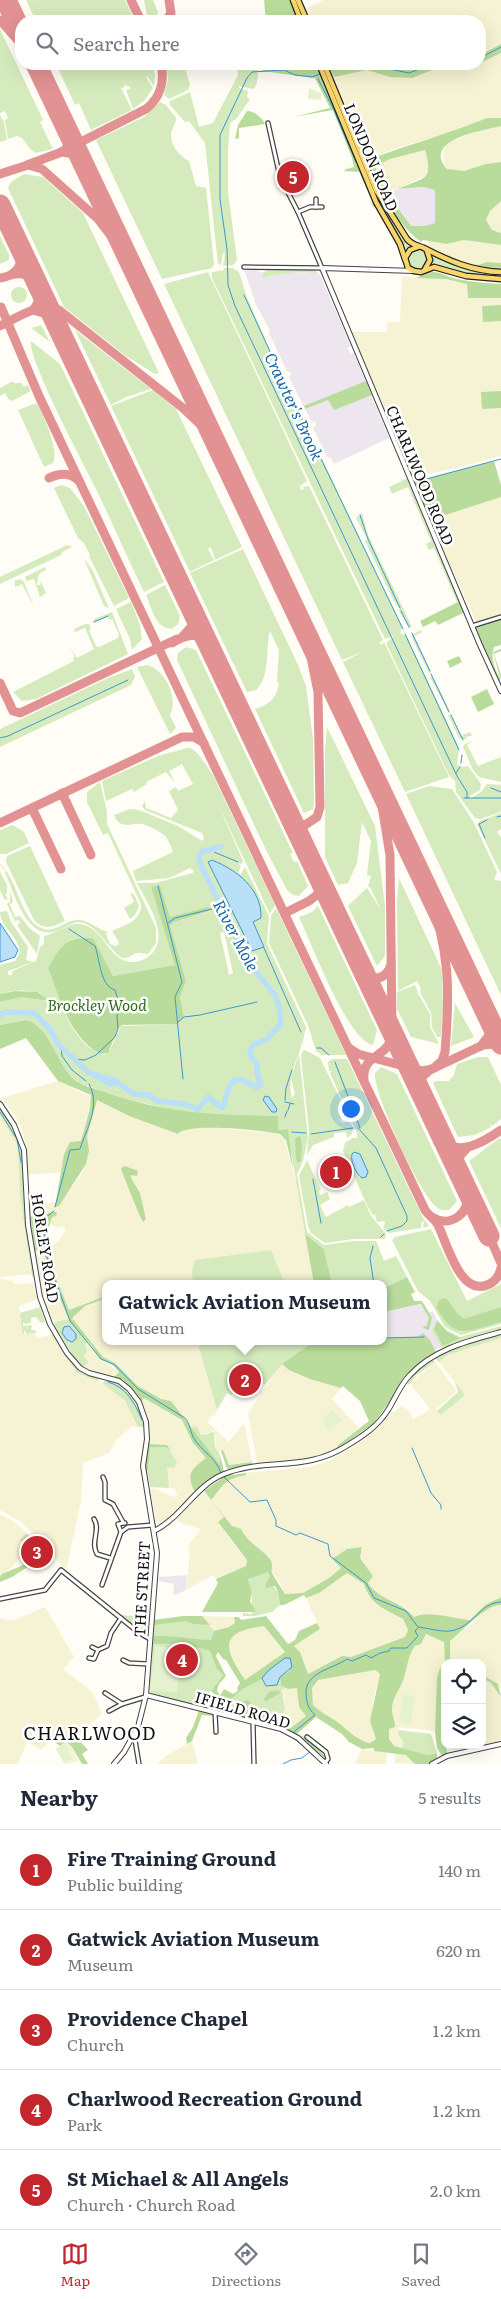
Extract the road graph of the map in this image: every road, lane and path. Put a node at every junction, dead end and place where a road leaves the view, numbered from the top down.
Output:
1 (293, 0) edge
2 (298, 0) edge
3 (299, 15) edge
4 (304, 15) edge
5 (321, 70) edge
6 (326, 70) edge
7 (268, 123) dead end
8 (316, 199) dead end
9 (316, 207) junction
10 (322, 207) dead end
11 (298, 212) junction
12 (420, 247) junction
13 (425, 249) junction
14 (405, 259) junction
15 (244, 267) dead end
16 (322, 268) junction
17 (396, 270) junction
18 (424, 270) junction
19 (414, 272) junction
20 (501, 272) edge
21 (501, 279) edge
22 (501, 616) edge
23 (472, 626) junction
24 (501, 690) edge
25 (0, 1104) edge
26 (501, 1332) edge
27 (147, 1442) joint
28 (103, 1477) dead end
29 (94, 1519) dead end
30 (124, 1522) junction
31 (153, 1525) junction
32 (128, 1527) junction
33 (121, 1532) junction
34 (154, 1532) junction
35 (110, 1558) junction
36 (102, 1585) dead end
37 (0, 1599) edge
38 (121, 1618) junction
39 (150, 1639) junction
40 (92, 1647) dead end
41 (98, 1650) junction
42 (89, 1658) dead end
43 (123, 1660) dead end
44 (148, 1664) junction
45 (105, 1693) dead end
46 (146, 1696) junction
47 (122, 1704) junction
48 (109, 1711) dead end
49 (214, 1712) junction
50 (253, 1723) junction
51 (216, 1732) dead end
52 (133, 1736) junction
53 (307, 1737) dead end
54 (501, 1744) edge
55 (326, 1763) edge
56 (114, 1764) edge
57 (139, 1764) edge
58 (254, 1764) edge
59 (432, 1764) edge

1 - 3 main road
2 - 4 main road
5 - 14 main road, LONDON ROAD
6 - 12 main road, LONDON ROAD
7 - 11 street
8 - 9 street
9 - 10 street
9 - 11 street
11 - 16 street
12 - 13 main road
12 - 14 main road
13 - 18 main road
13 - 20 main road
14 - 17 street
14 - 19 main road
15 - 16 street
16 - 17 street
16 - 23 street, CHARLWOOD ROAD
17 - 19 street
18 - 19 main road
18 - 21 main road
22 - 23 street
23 - 24 street, CHARLWOOD ROAD
25 - 27 street, HORLEY ROAD
26 - 34 street
27 - 31 street, THE STREET
28 - 30 street
29 - 35 street
30 - 32 street
30 - 33 street
31 - 32 street
31 - 34 street, THE STREET
32 - 33 street
33 - 35 street
34 - 39 street, THE STREET
35 - 36 street
37 - 38 street
38 - 39 street
38 - 41 street
39 - 44 street, THE STREET
40 - 41 street
41 - 42 street
43 - 44 street
44 - 46 street, THE STREET
45 - 47 street
46 - 47 street
46 - 49 street, IFIELD ROAD
46 - 52 street, THE STREET
47 - 48 street
49 - 50 street, IFIELD ROAD
49 - 51 street
50 - 55 street, IFIELD ROAD
50 - 58 street
52 - 56 street, THE STREET
52 - 57 street
53 - 55 street, IFIELD ROAD
54 - 59 street

